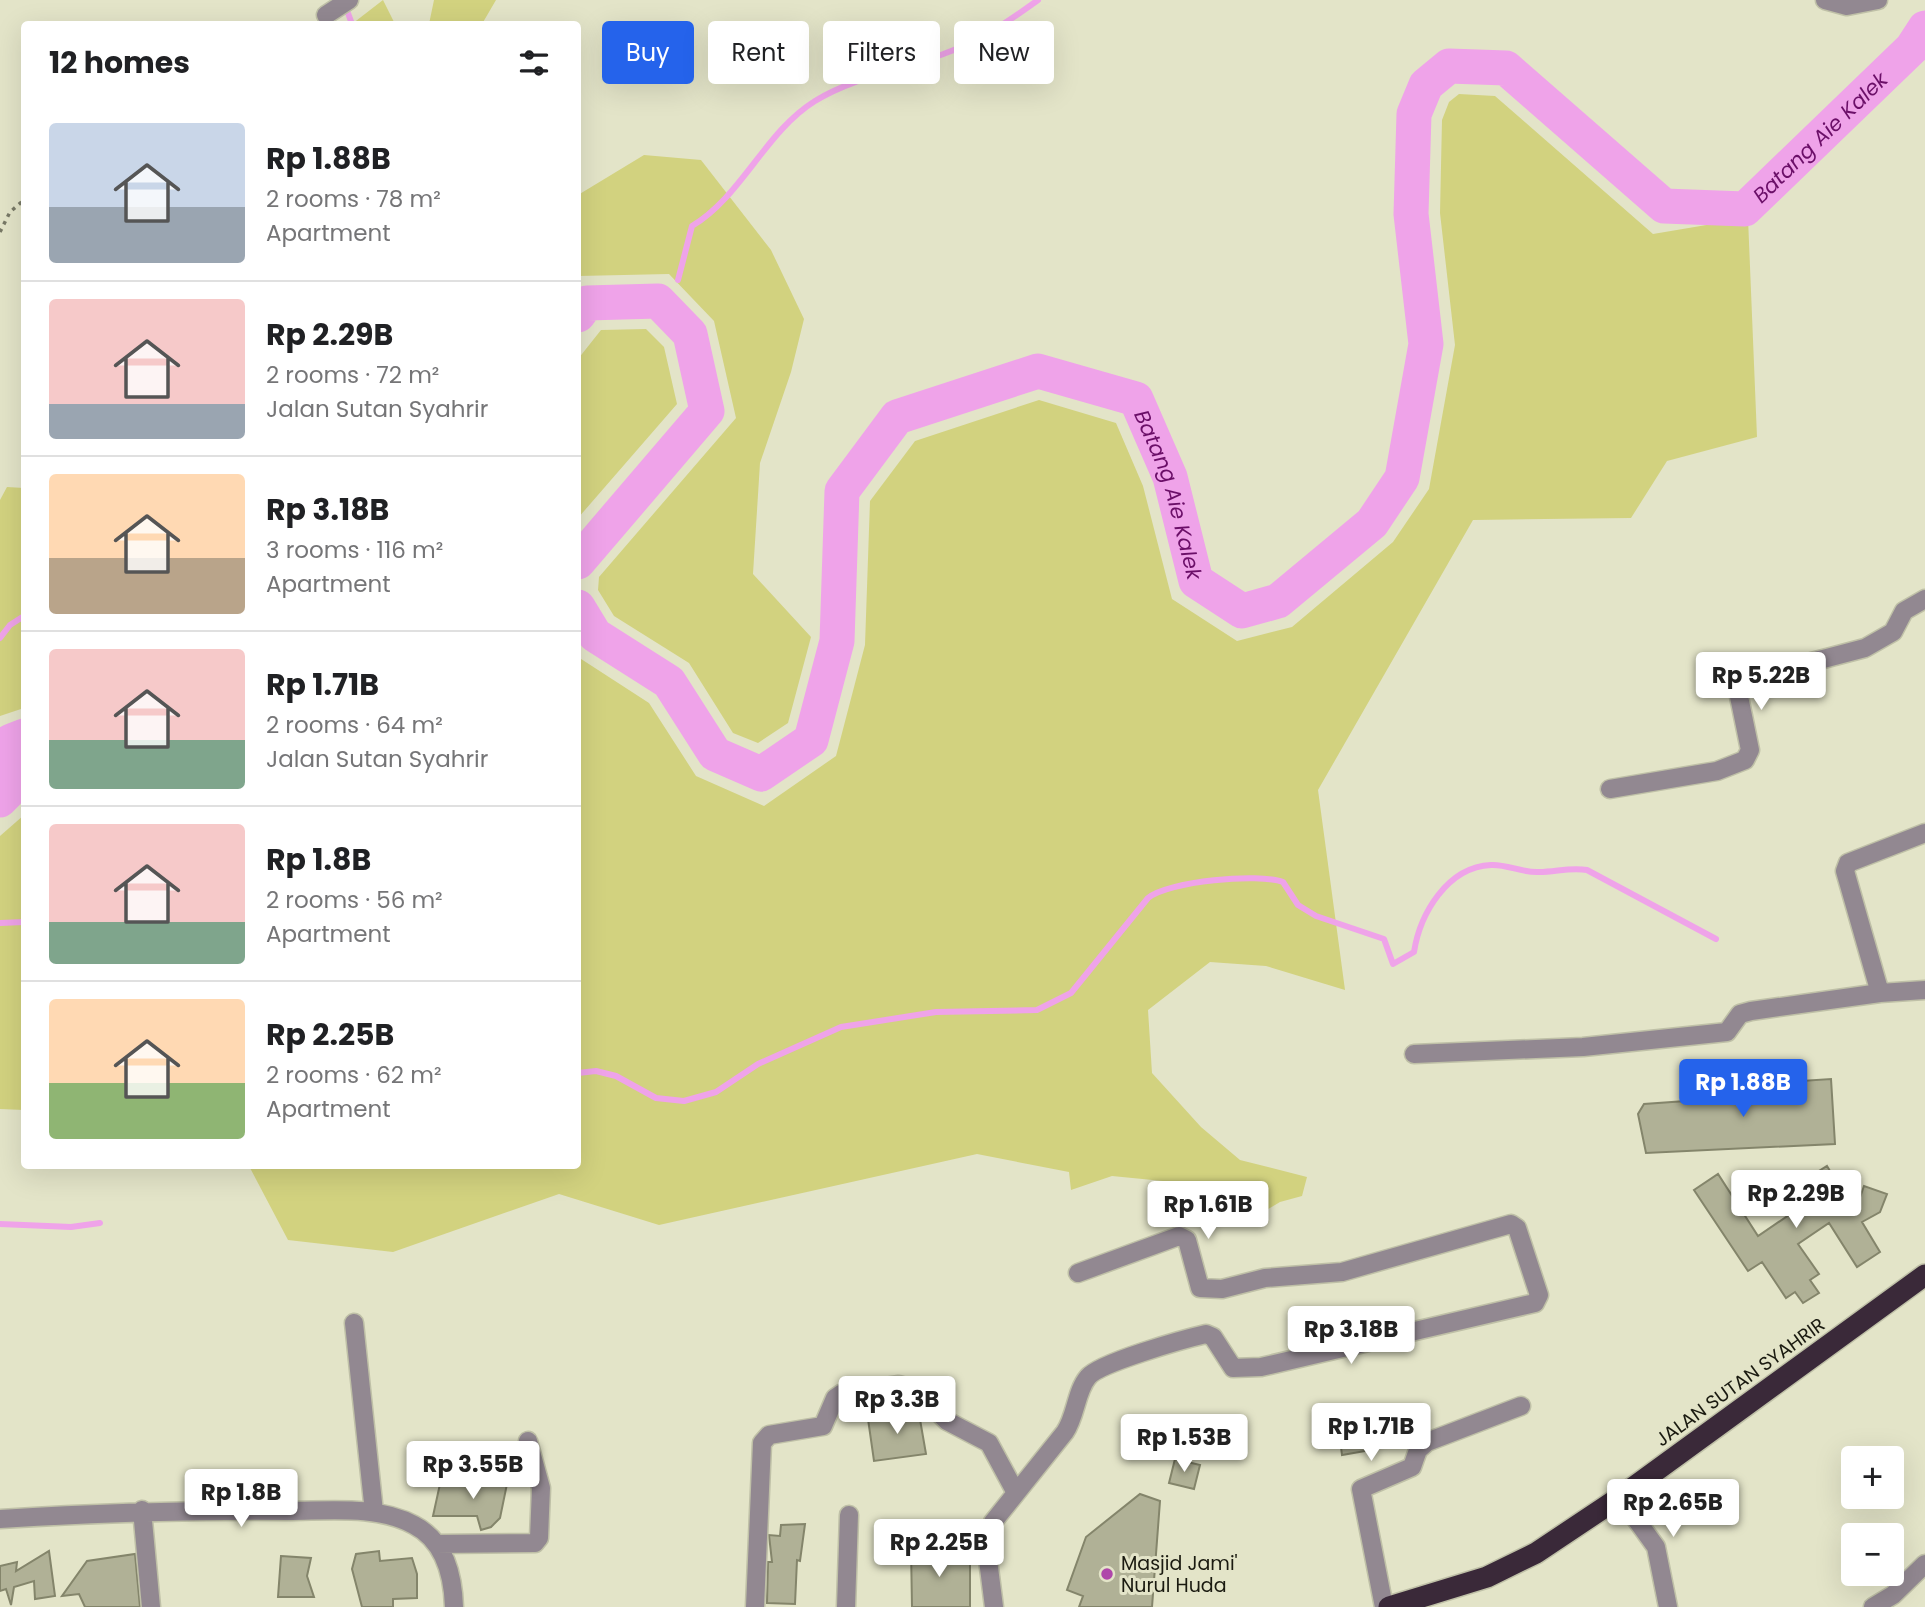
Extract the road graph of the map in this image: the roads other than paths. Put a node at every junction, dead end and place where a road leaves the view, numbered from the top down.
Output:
1 (349, 0) edge
2 (1825, 0) edge
3 (1878, 0) edge
4 (326, 15) dead end
5 (1925, 599) edge
6 (1610, 789) dead end
7 (1925, 832) edge
8 (1925, 990) edge
9 (1880, 993) junction
10 (1414, 1054) dead end
11 (1078, 1273) dead end
12 (1925, 1275) edge
13 (354, 1323) dead end
14 (1521, 1406) dead end
15 (528, 1441) dead end
16 (1016, 1493) junction
17 (1620, 1497) junction
18 (142, 1510) junction
19 (374, 1512) junction
20 (849, 1515) dead end
21 (0, 1519) edge
22 (436, 1544) junction
23 (1925, 1564) edge
24 (151, 1607) edge
25 (454, 1607) edge
26 (755, 1607) edge
27 (846, 1607) edge
28 (994, 1607) edge
29 (1387, 1607) edge
30 (1668, 1607) edge
31 (1873, 1607) edge

1 - 4 street
2 - 3 street
5 - 6 street
7 - 9 street
8 - 9 street
9 - 10 street
11 - 16 street
12 - 17 highway, JALAN SUTAN SYAHRIR
13 - 19 street
14 - 29 street
15 - 22 street
16 - 26 street
16 - 28 street
17 - 29 highway, JALAN SUTAN SYAHRIR
17 - 30 street
18 - 19 street
18 - 21 street
18 - 24 street
19 - 22 street
20 - 27 street
22 - 25 street
23 - 31 street

